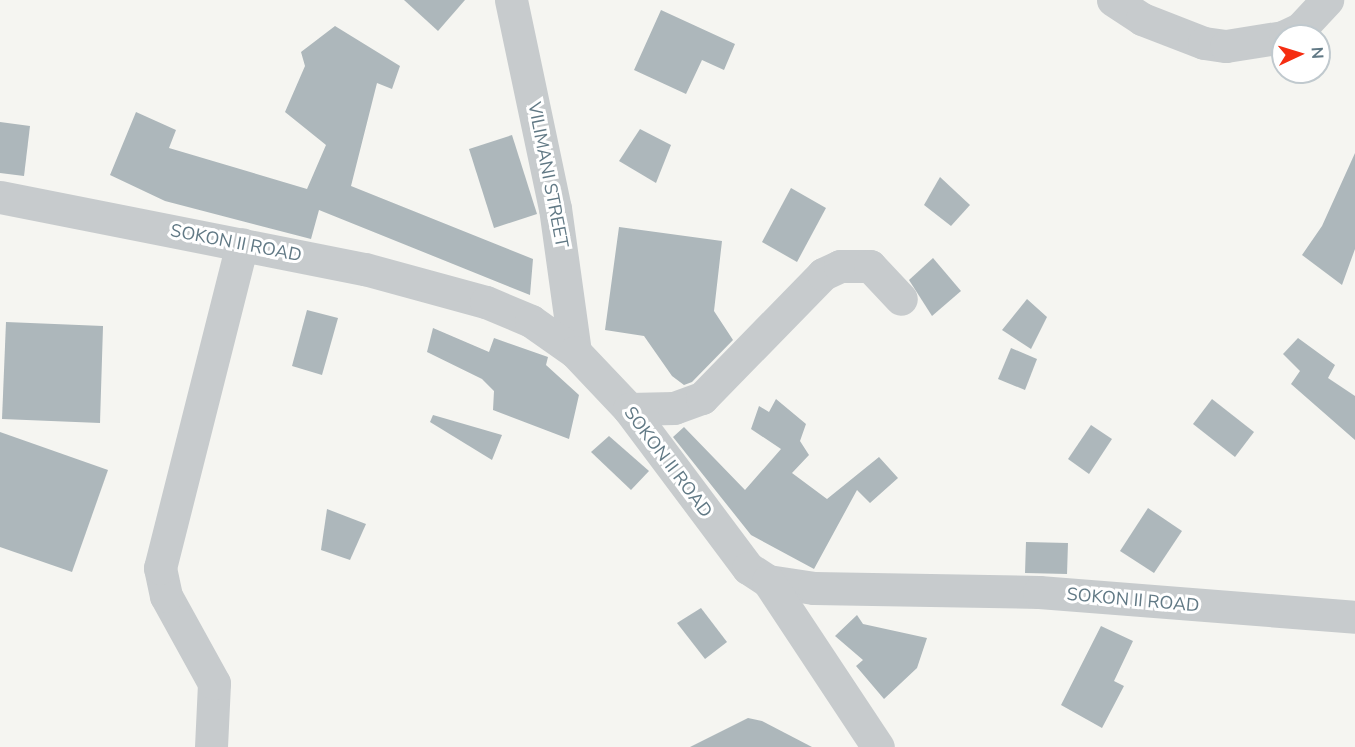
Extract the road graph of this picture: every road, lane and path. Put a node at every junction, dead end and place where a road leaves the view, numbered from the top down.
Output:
1 (511, 0) edge
2 (1113, 0) edge
3 (1327, 0) edge
4 (1305, 24) edge
5 (1271, 38) edge
6 (0, 197) edge
7 (242, 244) junction
8 (901, 299) dead end
9 (575, 352) junction
10 (629, 409) junction
11 (768, 581) junction
12 (1355, 617) edge
13 (211, 747) edge
14 (878, 747) edge

1 - 9 street, VILIMANI STREET
2 - 5 street
3 - 4 street
6 - 7 street, SOKON II ROAD
7 - 9 street, SOKON II ROAD
7 - 13 street
8 - 10 street
9 - 10 street, SOKON II ROAD
10 - 11 street, SOKON II ROAD
11 - 12 street, SOKON II ROAD
11 - 14 street

